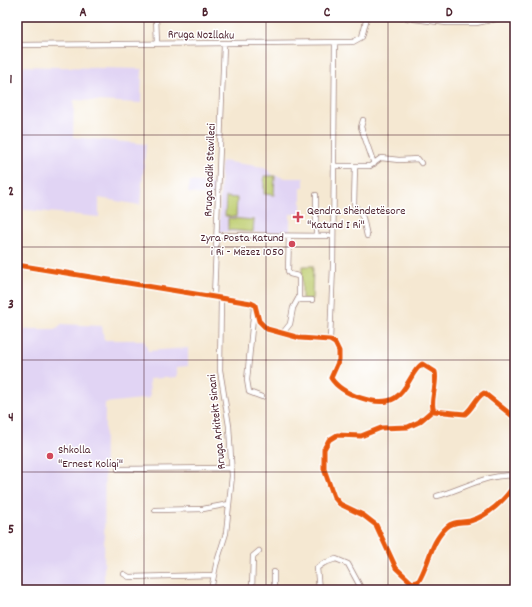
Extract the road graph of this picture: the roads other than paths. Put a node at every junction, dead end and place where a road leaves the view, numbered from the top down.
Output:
1 (156, 17) edge
2 (367, 17) edge
3 (397, 17) edge
4 (478, 17) edge
5 (506, 17) edge
6 (476, 23) junction
7 (157, 43) junction
8 (335, 43) junction
9 (224, 44) junction
10 (17, 45) edge
11 (363, 120) dead end
12 (421, 163) dead end
13 (374, 164) junction
14 (334, 166) junction
15 (355, 166) junction
16 (316, 196) dead end
17 (216, 235) junction
18 (289, 236) junction
19 (316, 236) junction
20 (334, 236) junction
21 (367, 236) dead end
22 (17, 265) edge
23 (214, 297) junction
24 (221, 298) junction
25 (298, 300) junction
26 (312, 300) dead end
27 (255, 304) junction
28 (282, 334) junction
29 (330, 340) junction
30 (262, 397) dead end
31 (433, 410) junction
32 (515, 418) edge
33 (232, 468) junction
34 (118, 469) dead end
35 (515, 476) edge
36 (515, 484) edge
37 (437, 496) dead end
38 (229, 504) junction
39 (155, 510) dead end
40 (259, 551) dead end
41 (274, 572) dead end
42 (124, 574) dead end
43 (214, 575) junction
44 (211, 590) edge
45 (252, 590) edge
46 (274, 590) edge
47 (320, 590) edge
48 (362, 590) edge

1 - 7 street
2 - 8 street, Rruga Nozllaku
3 - 6 street
4 - 6 street
5 - 6 street
7 - 9 street, Rruga Nozllaku
7 - 10 street, Rruga Nozllaku
8 - 9 street, Rruga Nozllaku
8 - 14 street
9 - 17 street, Rruga Sadik Stavileci
11 - 13 street
12 - 13 street
13 - 15 street
14 - 15 street
14 - 20 street
15 - 21 street
16 - 19 street
17 - 18 street
17 - 23 street, Rruga Sadik Stavileci
18 - 19 street
18 - 25 street
19 - 20 street
20 - 29 street
22 - 23 street
23 - 24 street
24 - 27 street
24 - 33 street, Rruga Arkitekt Sinani
25 - 26 street
25 - 28 street
27 - 28 street
27 - 30 street
28 - 29 street
29 - 31 street
31 - 32 street
31 - 36 street
33 - 34 street
33 - 38 street, Rruga Arkitekt Sinani
35 - 37 street
38 - 39 street
38 - 43 street, Rruga Arkitekt Sinani
40 - 45 street
41 - 46 street
42 - 43 street
43 - 44 street, Rruga Arkitekt Sinani
47 - 48 street

